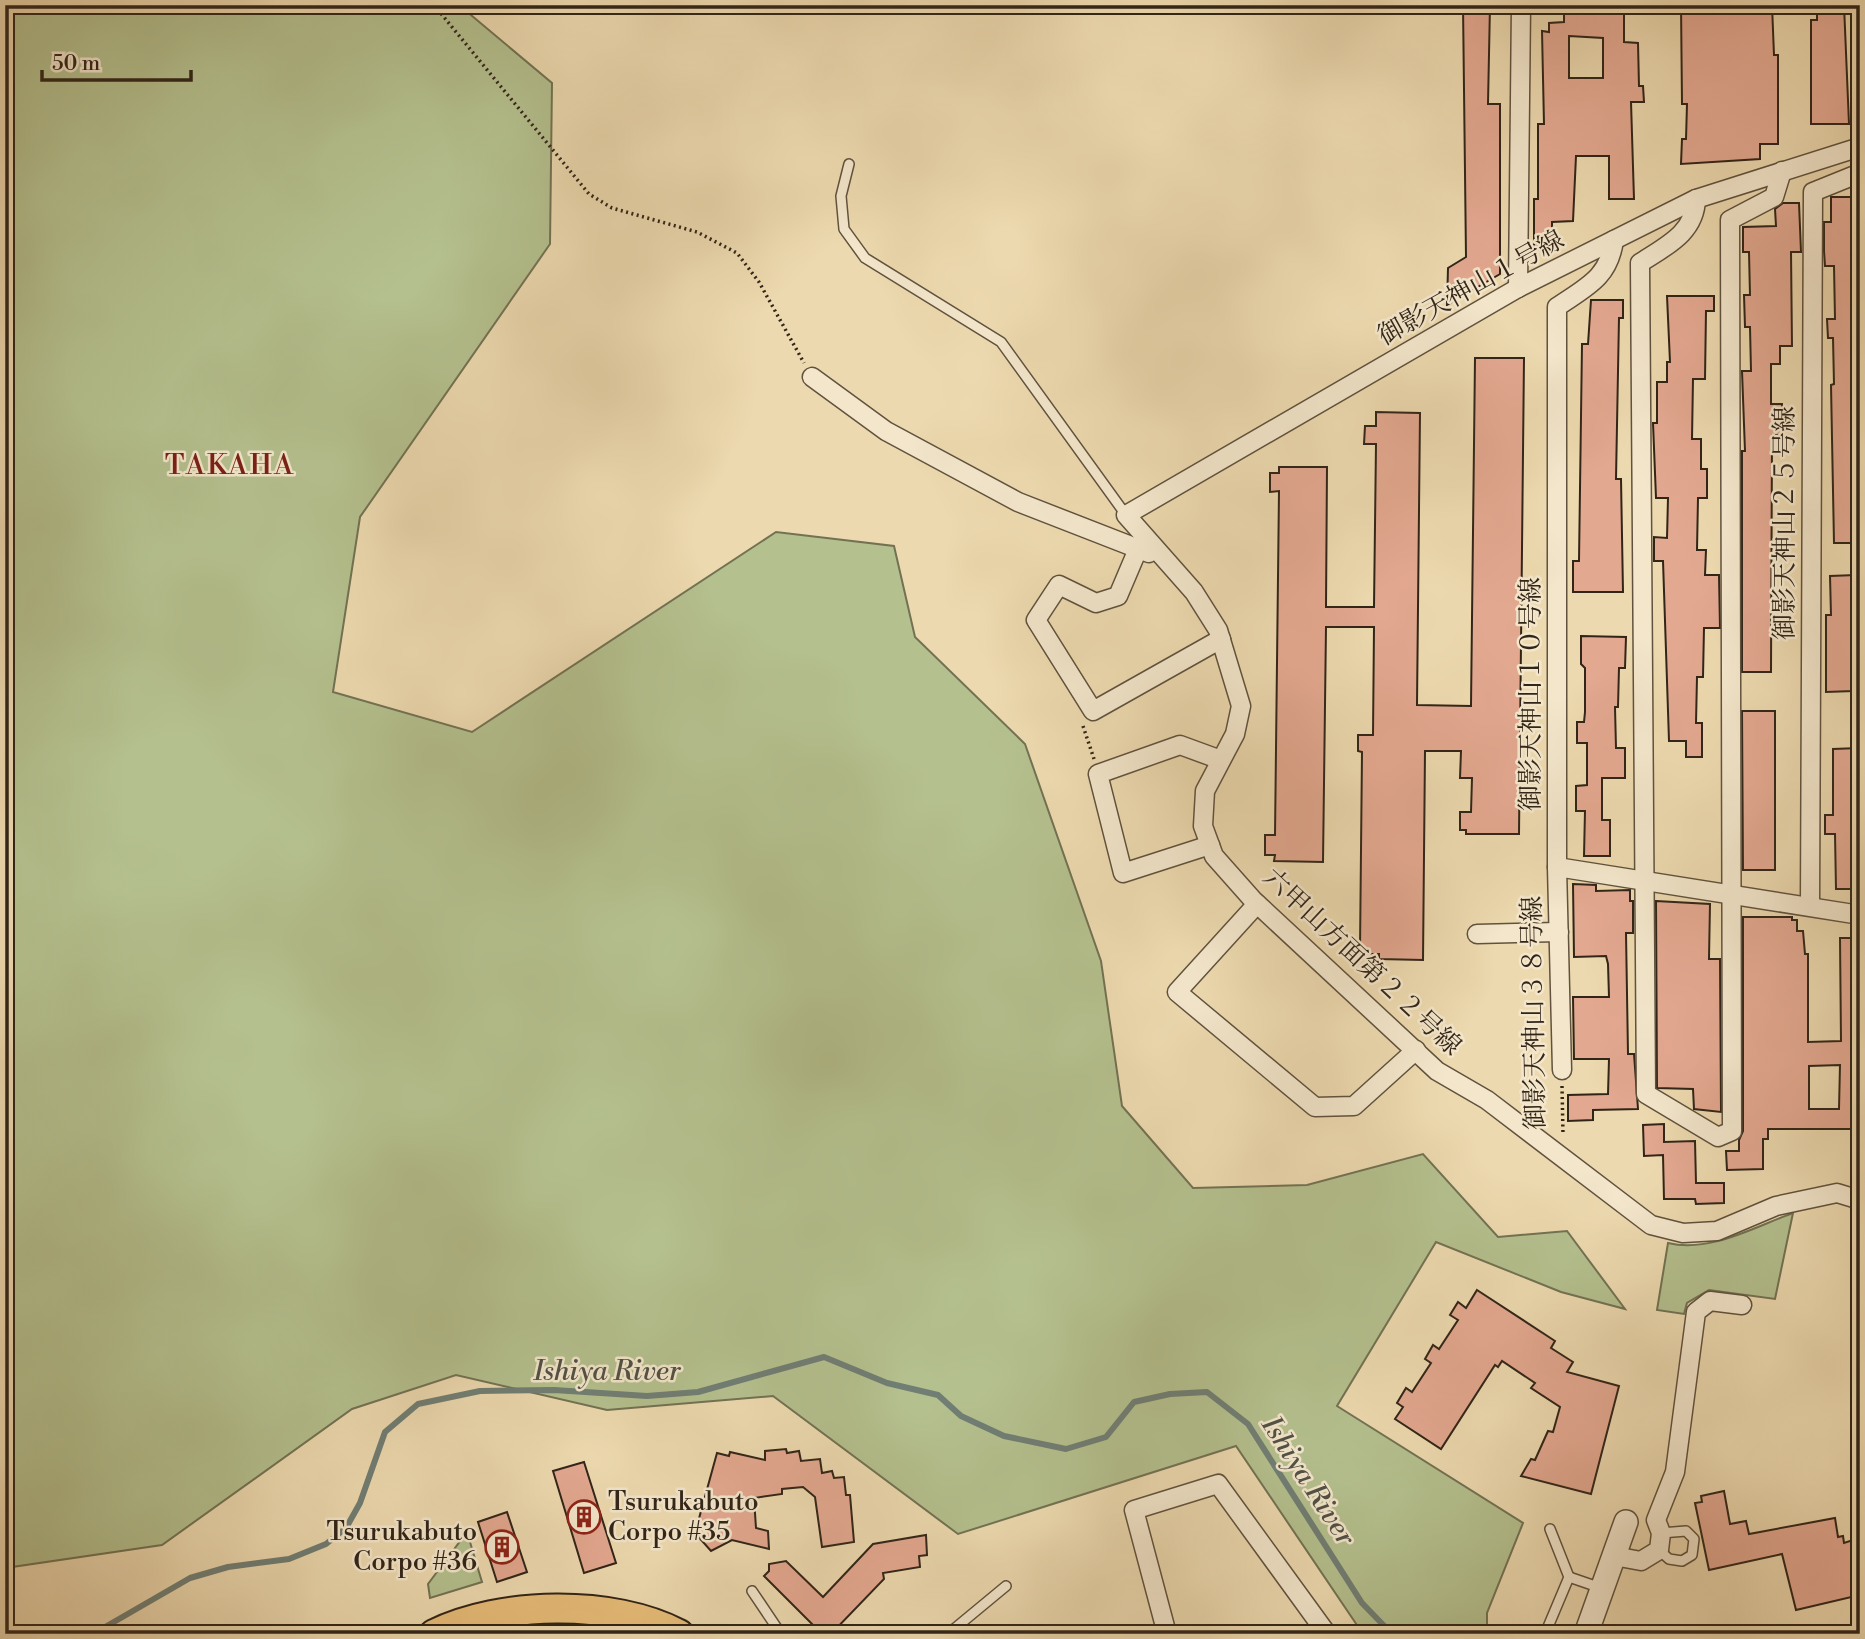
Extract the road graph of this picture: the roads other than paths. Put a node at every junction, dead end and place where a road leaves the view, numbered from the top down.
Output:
1 (1521, 5) edge
2 (1860, 147) edge
3 (849, 164) dead end
4 (1782, 171) junction
5 (1860, 173) edge
6 (1696, 199) junction
7 (1614, 240) junction
8 (1518, 288) junction
9 (812, 377) road end
10 (1126, 515) junction
11 (1138, 549) junction
12 (1164, 559) junction
13 (1221, 639) junction
14 (1222, 760) junction
15 (1210, 845) junction
16 (1557, 867) junction
17 (1645, 880) junction
18 (1731, 895) junction
19 (1257, 904) junction
20 (1810, 906) junction
21 (1860, 915) edge
22 (1559, 932) junction
23 (1477, 934) dead end
24 (1416, 1050) junction
25 (1562, 1070) road end
26 (1860, 1200) edge
27 (1742, 1305) dead end
28 (1626, 1522) dead end
29 (1550, 1529) dead end
30 (1614, 1556) junction
31 (1569, 1577) junction
32 (1006, 1586) dead end
33 (752, 1591) dead end
34 (1600, 1595) junction
35 (665, 1631) edge
36 (434, 1634) edge
37 (781, 1634) edge
38 (948, 1634) edge
39 (1167, 1634) edge
40 (1327, 1634) edge
41 (1545, 1634) edge
42 (1586, 1634) edge

1 - 8 street
2 - 4 street, 御影天神山１号線
3 - 10 lane
4 - 6 street, 御影天神山１号線
4 - 18 street
5 - 20 street, 御影天神山２５号線
6 - 7 street, 御影天神山１号線
6 - 17 street
7 - 8 street, 御影天神山１号線
7 - 16 street, 御影天神山１０号線
8 - 10 street, 御影天神山１号線
9 - 11 street
10 - 12 street, 六甲山方面第２２号線
11 - 12 street
11 - 13 street
12 - 13 street, 六甲山方面第２２号線
13 - 14 street, 六甲山方面第２２号線
14 - 15 street, 六甲山方面第２２号線
14 - 15 street
15 - 19 street, 六甲山方面第２２号線
16 - 17 street
16 - 22 street, 御影天神山３８号線
17 - 18 street
17 - 18 street
18 - 20 street
19 - 24 street, 六甲山方面第２２号線
19 - 24 street
20 - 21 street
22 - 23 street
22 - 25 street, 御影天神山３８号線
24 - 26 street, 六甲山方面第２２号線
27 - 30 street
28 - 30 street
29 - 31 lane
30 - 34 street
31 - 34 lane
31 - 41 lane
32 - 38 lane
33 - 37 lane
34 - 42 street
35 - 36 main road
39 - 40 street

